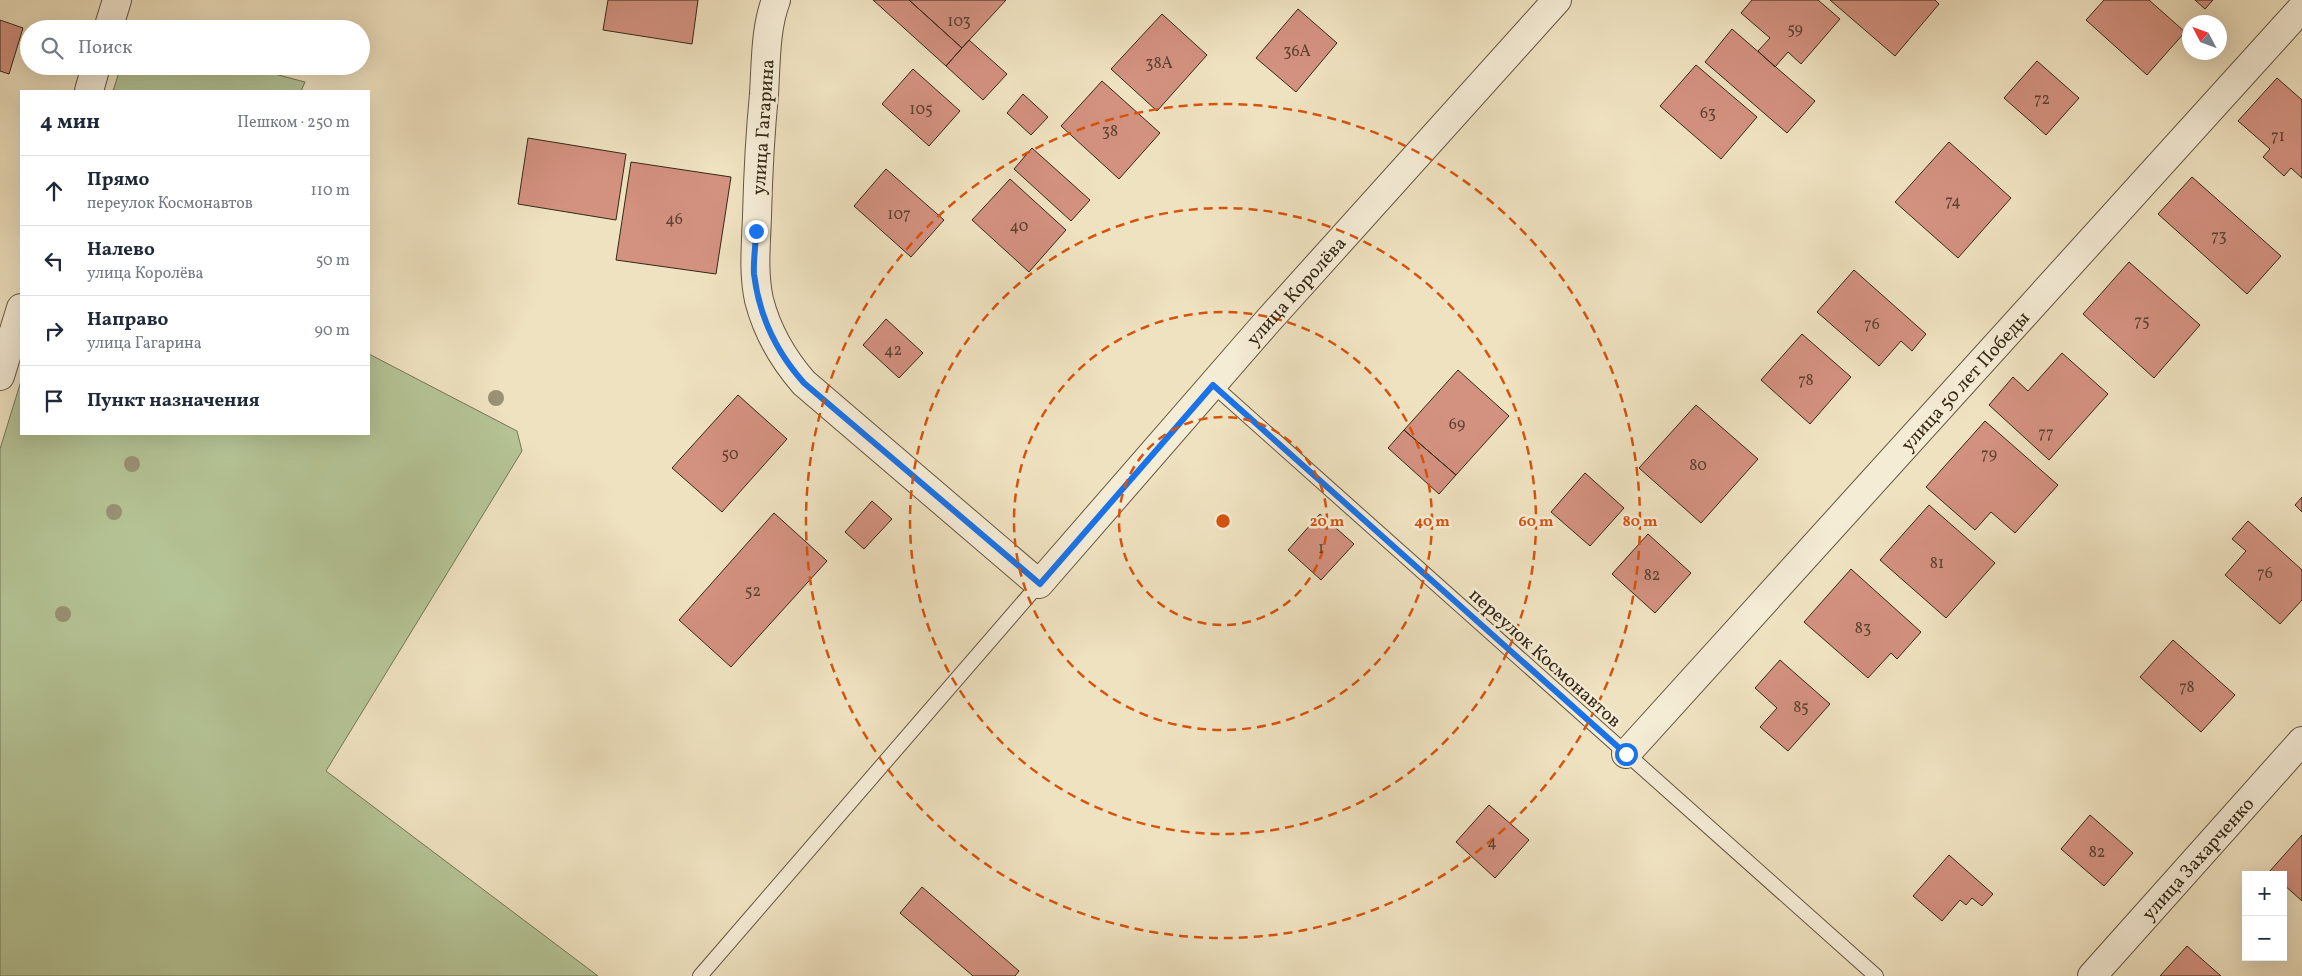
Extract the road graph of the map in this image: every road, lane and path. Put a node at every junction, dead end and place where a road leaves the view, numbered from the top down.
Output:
1 (117, 0) edge
2 (776, 0) edge
3 (1557, 0) edge
4 (2302, 8) edge
5 (111, 20) edge
6 (93, 75) edge
7 (88, 90) edge
8 (20, 311) edge
9 (0, 376) edge
10 (1213, 385) junction
11 (1040, 584) junction
12 (2302, 741) edge
13 (1626, 754) junction
14 (700, 976) edge
15 (1876, 976) edge
16 (2092, 976) edge

1 - 5 street
2 - 11 street, улица Гагарина
3 - 10 street, улица Королёва
4 - 13 street, улица 50 лет Победы
6 - 7 street
8 - 9 street
10 - 11 street, улица Королёва
10 - 13 lane, переулок Космонавтов
11 - 14 lane
12 - 16 street, улица Захарченко
13 - 15 lane, переулок Космонавтов

